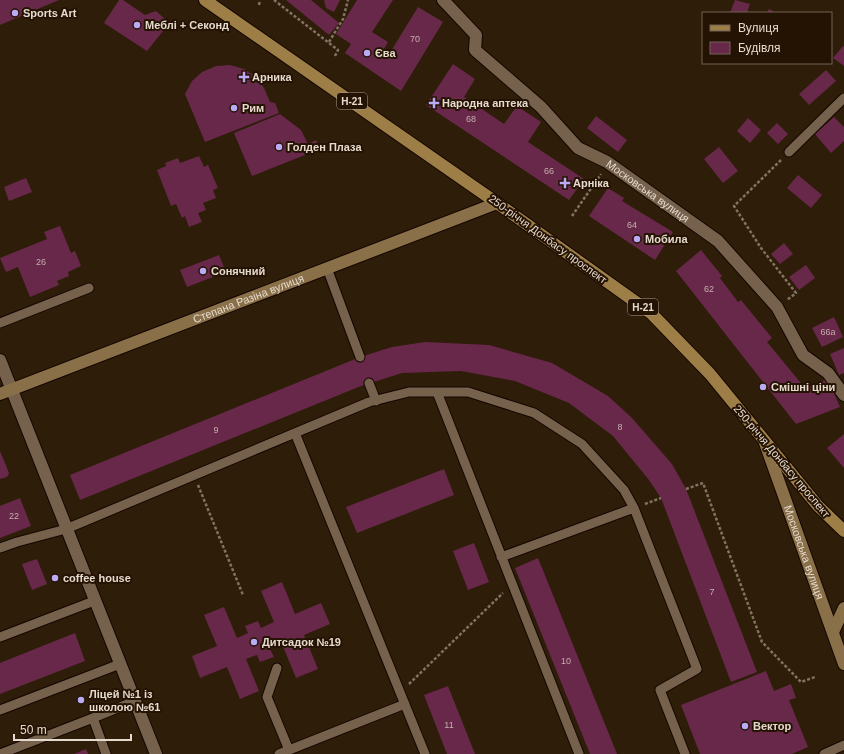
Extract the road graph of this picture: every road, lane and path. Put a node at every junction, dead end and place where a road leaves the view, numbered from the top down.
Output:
1 (205, 0) edge
2 (260, 0) edge
3 (274, 0) edge
4 (348, 0) edge
5 (443, 0) edge
6 (259, 5) dead end
7 (329, 42) junction
8 (335, 56) dead end
9 (844, 98) edge
10 (789, 152) joint
11 (594, 186) dead end
12 (497, 203) junction
13 (572, 216) dead end
14 (327, 268) junction
15 (89, 288) dead end
16 (777, 307) junction
17 (0, 324) edge
18 (360, 357) dead end
19 (0, 360) edge
20 (369, 383) dead end
21 (6, 392) edge
22 (437, 392) junction
23 (844, 395) edge
24 (376, 401) junction
25 (295, 433) junction
26 (764, 440) junction
27 (194, 476) junction
28 (686, 489) dead end
29 (661, 498) dead end
30 (634, 508) junction
31 (66, 529) junction
32 (844, 531) edge
33 (0, 548) edge
34 (501, 556) junction
35 (512, 585) junction
36 (242, 595) dead end
37 (94, 601) junction
38 (844, 608) edge
39 (832, 632) junction
40 (0, 636) edge
41 (120, 664) junction
42 (844, 664) edge
43 (277, 668) dead end
44 (815, 677) dead end
45 (400, 693) junction
46 (135, 701) junction
47 (405, 704) junction
48 (0, 710) edge
49 (93, 718) junction
50 (844, 745) edge
51 (288, 750) junction
52 (0, 754) edge
53 (106, 754) edge
54 (156, 754) edge
55 (279, 754) edge
56 (425, 754) edge
57 (579, 754) edge
58 (685, 754) edge
59 (824, 754) edge

1 - 12 main road, 250-річчя Донбасу проспект / Н-21
2 - 6 path
3 - 7 path
4 - 7 path
5 - 16 street, Московська вулиця
7 - 8 path
9 - 10 lane
10 - 16 path
11 - 13 path
12 - 14 street, Степана Разіна вулиця
12 - 26 main road, 250-річчя Донбасу проспект / Н-21
14 - 18 lane
14 - 21 street, Степана Разіна вулиця
15 - 17 lane
16 - 23 street, Московська вулиця
19 - 21 street
20 - 24 lane
21 - 31 street
22 - 24 lane
22 - 30 lane
22 - 34 lane
24 - 25 lane
25 - 27 lane
25 - 45 lane
26 - 32 main road, 250-річчя Донбасу проспект / Н-21
26 - 39 street, Московська вулиця
27 - 31 lane
27 - 36 path
28 - 44 path
29 - 30 path
30 - 34 lane
30 - 58 lane
31 - 33 lane
31 - 37 street
34 - 35 lane
35 - 45 path
35 - 57 lane
37 - 40 lane
37 - 41 street
38 - 39 street
39 - 42 street, Московська вулиця
41 - 46 street
41 - 48 lane
43 - 51 lane
45 - 47 lane
46 - 49 lane
46 - 54 street
47 - 51 lane
47 - 56 lane
49 - 52 lane
49 - 53 lane
50 - 59 lane
51 - 55 lane

